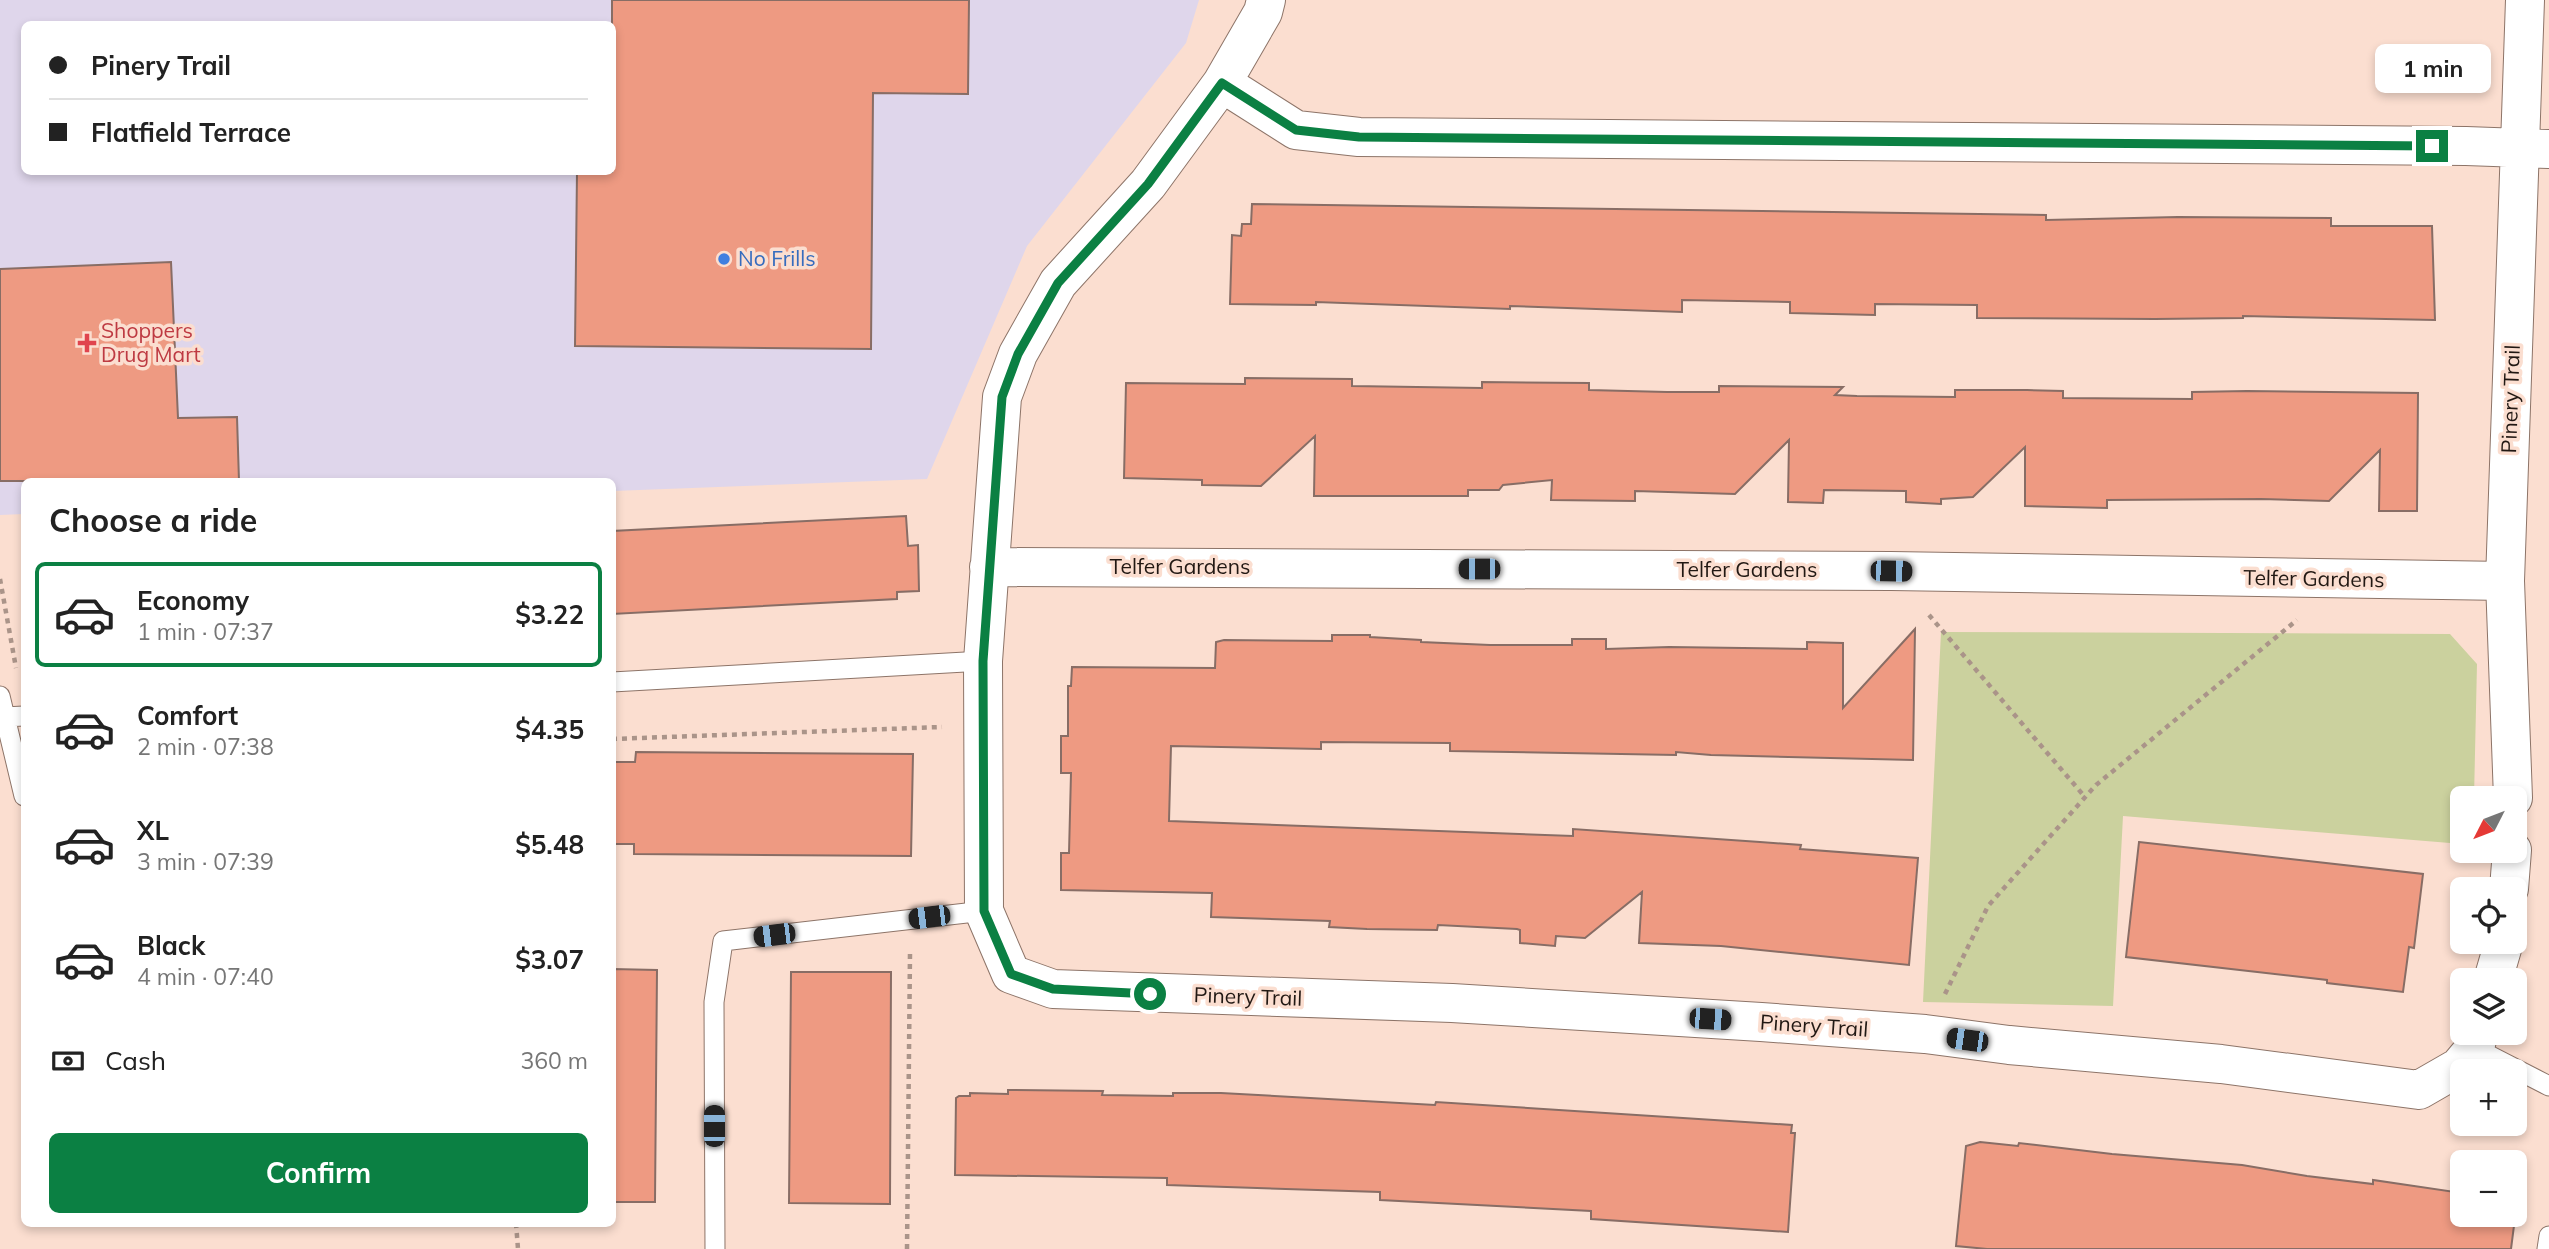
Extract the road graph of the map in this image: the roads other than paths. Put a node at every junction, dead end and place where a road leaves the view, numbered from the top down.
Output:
1 (1266, 0) edge
2 (2525, 0) edge
3 (1222, 83) junction
4 (2535, 149) edge
5 (989, 567) junction
6 (2505, 581) junction
7 (983, 661) junction
8 (616, 682) edge
9 (0, 696) edge
10 (21, 716) edge
11 (4, 717) junction
12 (21, 784) edge
13 (2513, 786) edge
14 (984, 911) junction
15 (2474, 1045) edge
16 (2485, 1045) edge
17 (2549, 1086) edge
18 (2549, 1236) edge
19 (715, 1249) edge
20 (2547, 1249) edge

1 - 3 street, Pinery Trail
2 - 4 street, Pinery Trail
3 - 4 street
3 - 5 street, Pinery Trail
4 - 6 street, Pinery Trail
5 - 6 street, Telfer Gardens
5 - 7 street, Pinery Trail
6 - 13 street, Pinery Trail
7 - 8 lane
7 - 14 street, Pinery Trail
9 - 11 lane
10 - 11 lane
11 - 12 lane
14 - 15 street, Pinery Trail
14 - 19 lane
16 - 17 lane
18 - 20 lane

